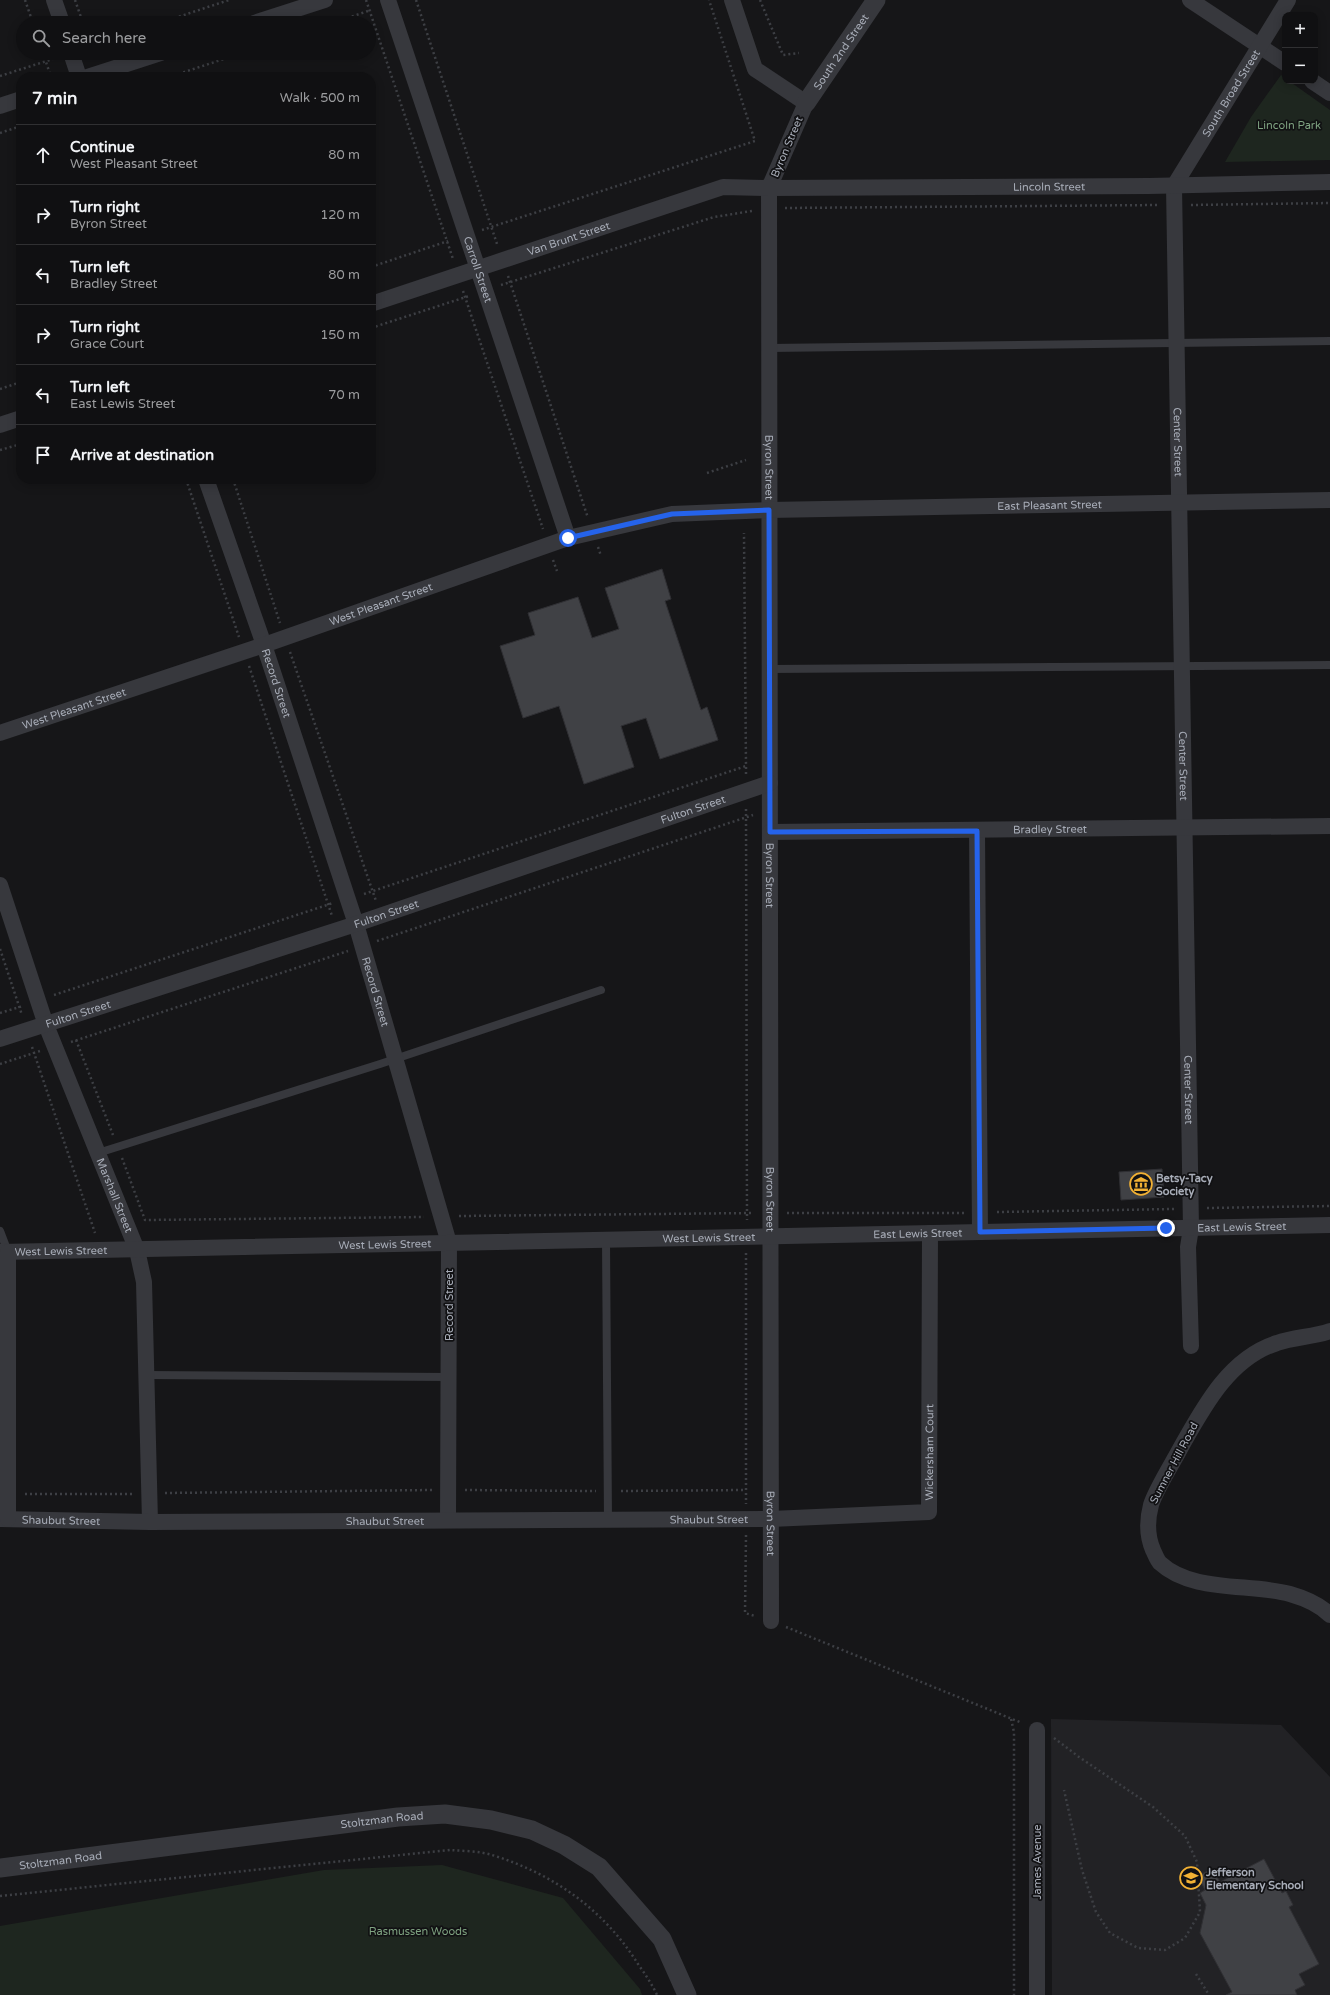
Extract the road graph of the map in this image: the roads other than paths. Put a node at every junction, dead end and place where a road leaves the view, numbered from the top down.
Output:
1 (54, 0) edge
2 (325, 0) edge
3 (732, 0) edge
4 (876, 0) edge
5 (1190, 0) edge
6 (1288, 0) edge
7 (389, 2) edge
8 (60, 16) edge
9 (276, 16) edge
10 (1260, 46) junction
11 (68, 60) edge
12 (139, 60) edge
13 (1282, 61) edge
14 (76, 72) edge
15 (102, 72) edge
16 (1316, 84) edge
17 (1330, 94) edge
18 (16, 101) edge
19 (806, 103) junction
20 (0, 106) edge
21 (1330, 182) edge
22 (1174, 186) junction
23 (769, 188) junction
24 (478, 269) junction
25 (376, 302) edge
26 (1330, 341) edge
27 (1176, 343) junction
28 (769, 348) junction
29 (16, 420) edge
30 (0, 425) edge
31 (208, 484) edge
32 (1330, 500) edge
33 (1180, 504) junction
34 (769, 510) junction
35 (568, 538) junction
36 (264, 645) junction
37 (1330, 665) edge
38 (1182, 666) junction
39 (770, 669) junction
40 (0, 733) edge
41 (770, 783) junction
42 (1330, 826) edge
43 (1185, 827) junction
44 (977, 831) junction
45 (770, 832) junction
46 (0, 885) edge
47 (356, 924) junction
48 (601, 990) dead end
49 (46, 1025) junction
50 (0, 1039) edge
51 (396, 1058) junction
52 (98, 1153) junction
53 (1330, 1225) edge
54 (1191, 1228) junction
55 (0, 1231) edge
56 (980, 1232) junction
57 (930, 1233) junction
58 (770, 1237) junction
59 (606, 1240) junction
60 (449, 1243) junction
61 (137, 1250) junction
62 (4, 1252) edge
63 (1330, 1331) edge
64 (1191, 1346) dead end
65 (147, 1374) junction
66 (449, 1377) junction
67 (4, 1519) edge
68 (771, 1519) junction
69 (448, 1520) junction
70 (608, 1520) junction
71 (150, 1522) junction
72 (1330, 1615) edge
73 (771, 1621) road end
74 (1037, 1730) dead end
75 (0, 1868) edge
76 (687, 1995) edge
77 (1038, 1995) edge

1 - 8 street
2 - 9 street
3 - 19 street, Byron Street
4 - 19 street, South 2nd Street
5 - 10 street
6 - 10 street, South Broad Street
7 - 24 street, Carroll Street
10 - 13 street
10 - 22 street, South Broad Street
11 - 14 street
12 - 15 street
16 - 17 street
18 - 20 street
19 - 23 street, Byron Street
21 - 22 street, Lincoln Street
22 - 23 street, Lincoln Street
22 - 27 street, Center Street
23 - 24 street, Van Brunt Street
23 - 28 street, Byron Street
24 - 25 street, Van Brunt Street
24 - 35 street, Carroll Street
26 - 27 lane
27 - 28 lane
27 - 33 street, Center Street
28 - 34 street, Byron Street
29 - 30 street
31 - 36 street, Record Street
32 - 33 street, East Pleasant Street
33 - 34 street, East Pleasant Street
33 - 38 street, Center Street
34 - 35 street, West Pleasant Street
34 - 39 street, Byron Street
35 - 36 street, West Pleasant Street
36 - 40 street, West Pleasant Street
36 - 47 street, Record Street
37 - 38 lane
38 - 39 lane
38 - 43 street, Center Street
39 - 41 street, Byron Street
41 - 45 street, Byron Street
41 - 47 street, Fulton Street
42 - 43 street, Bradley Street
43 - 44 street, Bradley Street
43 - 54 street, Center Street
44 - 45 street, Bradley Street
44 - 56 street
45 - 58 street, Byron Street
46 - 49 street, Marshall Street
47 - 49 street, Fulton Street
47 - 51 street, Record Street
48 - 51 lane
49 - 50 street, Fulton Street
49 - 52 street, Marshall Street
51 - 52 lane
51 - 60 street, Record Street
52 - 61 street, Marshall Street
53 - 54 street, East Lewis Street
54 - 56 street, East Lewis Street
54 - 64 street, Center Street
55 - 62 lane
56 - 57 street, East Lewis Street
57 - 58 street, East Lewis Street
57 - 68 street, Wickersham Court
58 - 59 street, West Lewis Street
58 - 68 street, Byron Street
59 - 60 street, West Lewis Street
59 - 70 lane
60 - 61 street, West Lewis Street
60 - 66 street, Record Street
61 - 62 street, West Lewis Street
61 - 65 street, Marshall Street
62 - 67 street
63 - 72 street, Sumner Hill Road
65 - 66 lane
65 - 71 street, Marshall Street
66 - 69 street, Record Street
67 - 71 street, Shaubut Street
68 - 70 street, Shaubut Street
68 - 73 street, Byron Street
69 - 70 street, Shaubut Street
69 - 71 street, Shaubut Street
74 - 77 street, James Avenue
75 - 76 street, Stoltzman Road

